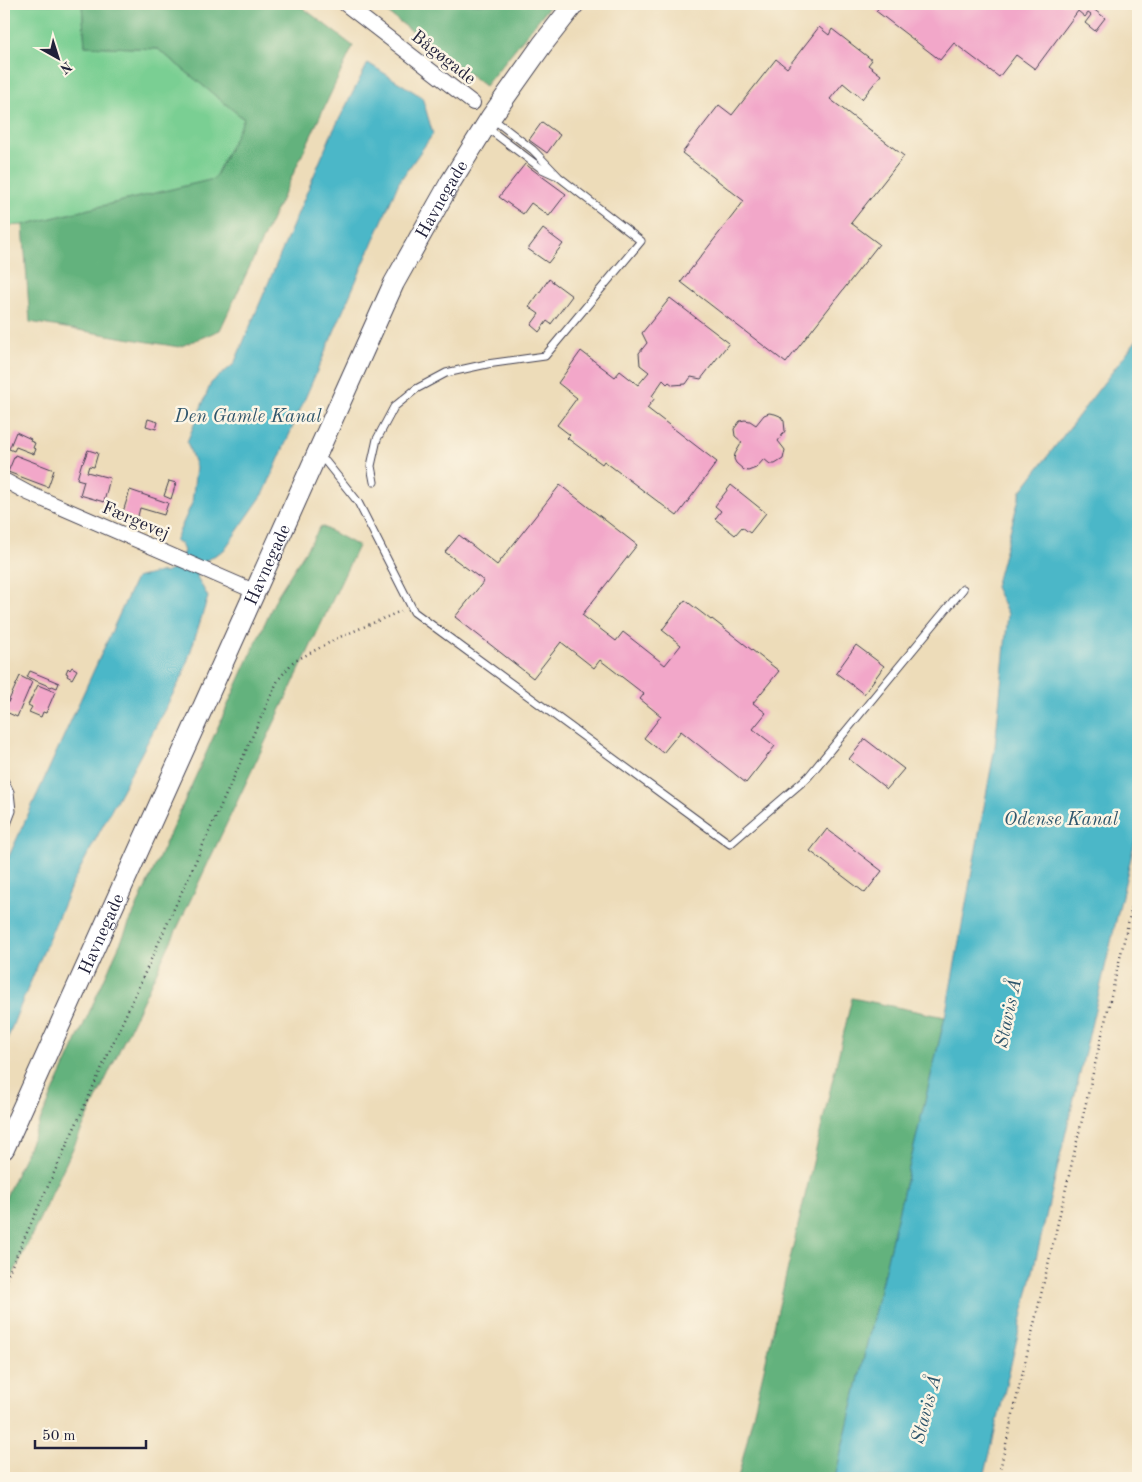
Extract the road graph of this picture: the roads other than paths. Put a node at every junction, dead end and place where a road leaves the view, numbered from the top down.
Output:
1 (345, 4) edge
2 (574, 4) edge
3 (473, 103) dead end
4 (488, 122) junction
5 (560, 177) junction
6 (317, 456) junction
7 (4, 480) edge
8 (374, 482) dead end
9 (963, 589) dead end
10 (256, 592) junction
11 (4, 780) edge
12 (4, 832) edge
13 (4, 1149) edge

1 - 3 street, Bågøgade
2 - 4 street, Havnegade
4 - 5 lane
4 - 5 lane
4 - 6 street, Havnegade
5 - 8 lane
6 - 9 lane
6 - 10 street, Havnegade
7 - 10 street, Færgevej
10 - 13 street, Havnegade
11 - 12 lane

